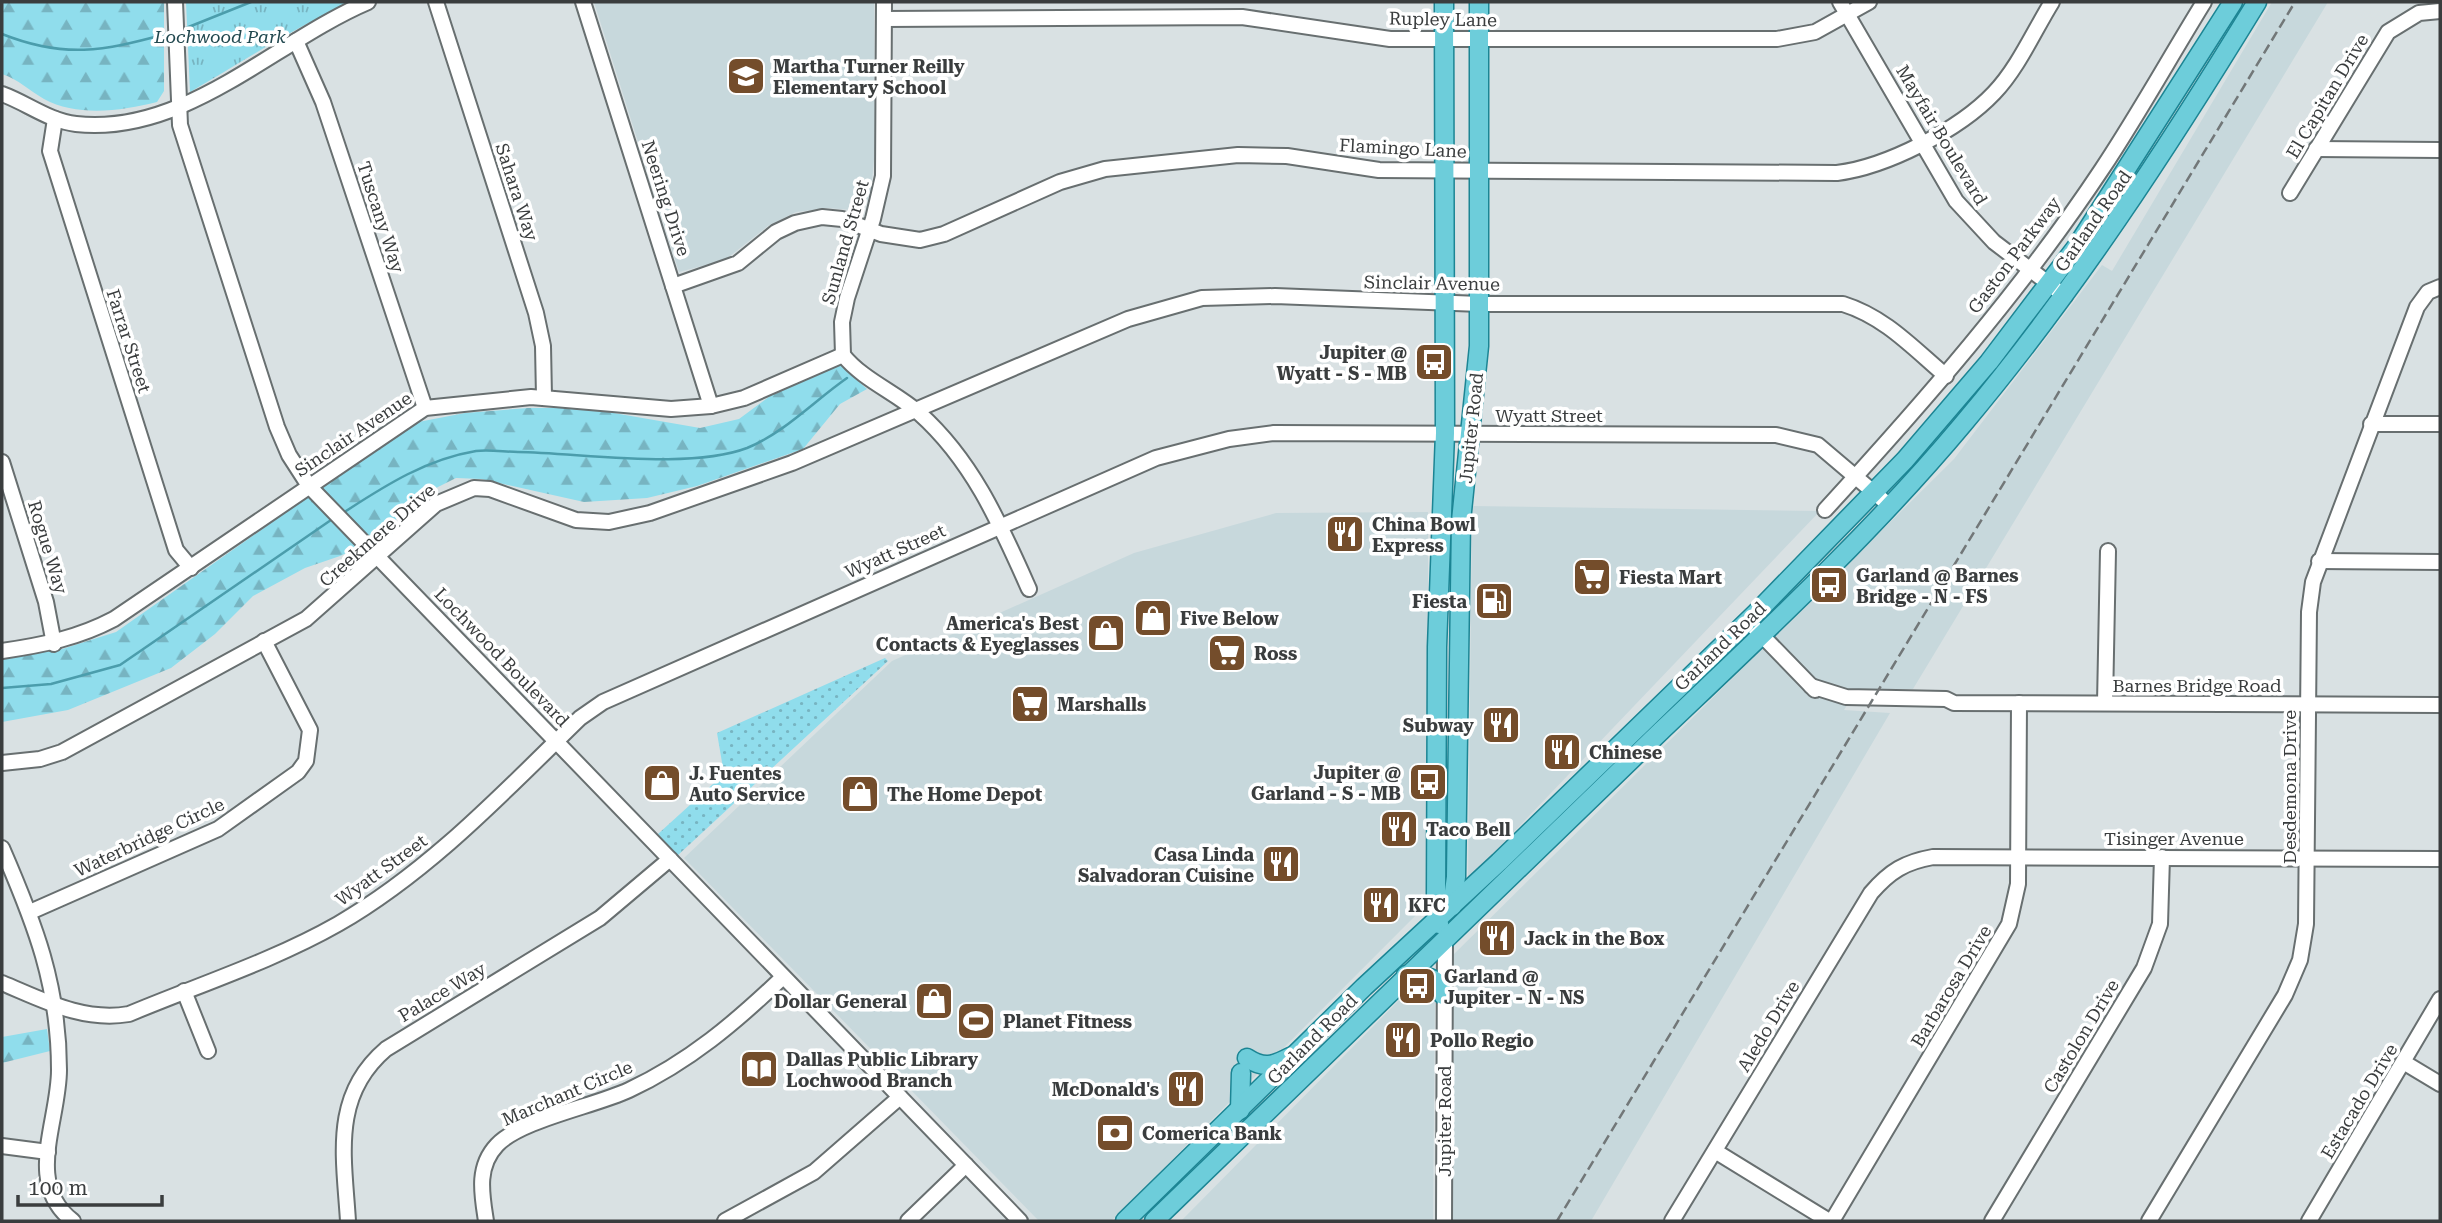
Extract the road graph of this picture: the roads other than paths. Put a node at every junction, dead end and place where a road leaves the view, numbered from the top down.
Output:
1 (175, 2) edge
2 (368, 2) edge
3 (436, 2) edge
4 (583, 2) edge
5 (884, 2) edge
6 (1444, 2) edge
7 (1479, 2) edge
8 (1869, 2) edge
9 (2052, 2) edge
10 (2204, 2) edge
11 (2233, 2) edge
12 (2257, 2) edge
13 (1844, 8) edge
14 (2440, 11) edge
15 (884, 19) junction
16 (1444, 40) junction
17 (1479, 40) junction
18 (296, 41) junction
19 (2183, 85) junction
20 (2, 94) edge
21 (2199, 96) junction
22 (177, 110) junction
23 (55, 119) junction
24 (1921, 143) junction
25 (2316, 149) junction
26 (2440, 149) edge
27 (1444, 171) junction
28 (1480, 172) junction
29 (2290, 193) dead end
30 (870, 229) junction
31 (2028, 270) junction
32 (2049, 284) junction
33 (673, 286) junction
34 (2434, 289) edge
35 (2065, 296) junction
36 (1443, 303) junction
37 (1480, 304) junction
38 (843, 355) junction
39 (1946, 376) junction
40 (544, 397) junction
41 (711, 406) junction
42 (425, 408) junction
43 (917, 412) junction
44 (2371, 424) junction
45 (2440, 424) edge
46 (1445, 433) junction
47 (1471, 434) junction
48 (2, 462) edge
49 (1857, 475) junction
50 (309, 486) junction
51 (1876, 492) junction
52 (1890, 506) junction
53 (1825, 510) dead end
54 (1001, 526) junction
55 (2108, 551) dead end
56 (376, 557) junction
57 (1460, 560) junction
58 (2319, 561) junction
59 (2440, 562) edge
60 (1439, 565) junction
61 (191, 568) junction
62 (1029, 589) dead end
63 (1748, 621) junction
64 (1762, 636) junction
65 (264, 641) junction
66 (54, 643) junction
67 (2, 651) edge
68 (1664, 700) junction
69 (2019, 703) junction
70 (2105, 703) junction
71 (2308, 704) junction
72 (2440, 705) edge
73 (1679, 714) junction
74 (556, 741) junction
75 (1457, 742) junction
76 (1438, 753) junction
77 (2, 763) edge
78 (1566, 795) junction
79 (1580, 810) junction
80 (2, 848) edge
81 (2018, 856) junction
82 (2162, 857) junction
83 (2308, 858) junction
84 (670, 859) junction
85 (2440, 859) edge
86 (1909, 862) joint
87 (1452, 904) junction
88 (30, 912) junction
89 (1437, 918) junction
90 (1445, 937) junction
91 (1406, 975) junction
92 (783, 977) junction
93 (2, 983) edge
94 (184, 991) junction
95 (1443, 995) junction
96 (2440, 999) edge
97 (53, 1003) junction
98 (1303, 1050) junction
99 (208, 1051) dead end
100 (2405, 1063) junction
101 (2440, 1084) edge
102 (900, 1097) junction
103 (1240, 1110) junction
104 (2, 1146) edge
105 (1715, 1151) junction
106 (48, 1152) junction
107 (966, 1165) junction
108 (73, 1221) edge
109 (348, 1221) edge
110 (486, 1221) edge
111 (726, 1221) edge
112 (908, 1221) edge
113 (1020, 1221) edge
114 (1125, 1221) edge
115 (1154, 1221) edge
116 (1444, 1221) edge
117 (1672, 1221) edge
118 (1831, 1221) edge
119 (1992, 1221) edge
120 (2149, 1221) edge
121 (2309, 1221) edge

1 - 22 street, Lochwood Boulevard
2 - 18 street
3 - 40 street, Sahara Way
4 - 33 street, Neering Drive
5 - 15 street, Sunland Street
6 - 16 main road, Jupiter Road
7 - 17 main road, Jupiter Road
8 - 13 street, Rupley Lane
9 - 24 street, Flamingo Lane
10 - 31 street, Gaston Parkway
11 - 19 main road, Garland Road
12 - 21 main road, Garland Road
13 - 17 street, Rupley Lane
13 - 24 street, Mayfair Boulevard
14 - 25 street, El Capitan Drive
15 - 16 street, Rupley Lane
15 - 30 street, Sunland Street
16 - 17 street, Rupley Lane
16 - 27 main road, Jupiter Road
17 - 28 main road, Jupiter Road
18 - 22 street
18 - 42 street, Tuscany Way
19 - 21 main road
19 - 32 main road, Garland Road
20 - 23 street
21 - 35 main road, Garland Road
22 - 23 street
22 - 50 street, Lochwood Boulevard
23 - 61 street, Farrar Street
24 - 28 street, Flamingo Lane
24 - 31 street, Mayfair Boulevard
25 - 26 street
25 - 29 street, El Capitan Drive
27 - 28 street, Flamingo Lane
27 - 30 street, Flamingo Lane
27 - 36 main road, Jupiter Road
28 - 37 main road, Jupiter Road
30 - 33 street, Flamingo Lane
30 - 38 street, Sunland Street
31 - 32 street, Mayfair Boulevard
31 - 39 street, Gaston Parkway
32 - 35 street, Mayfair Boulevard
32 - 51 main road, Garland Road
33 - 41 street, Neering Drive
34 - 44 street, Desdemona Drive
35 - 52 main road, Garland Road
36 - 37 street, Sinclair Avenue
36 - 43 street, Sinclair Avenue
36 - 46 main road, Jupiter Road
37 - 39 street, Sinclair Avenue
37 - 47 main road, Jupiter Road
38 - 41 street, Sinclair Avenue
38 - 43 street
39 - 49 street, Gaston Parkway
40 - 41 street, Sinclair Avenue
40 - 42 street, Sinclair Avenue
42 - 50 street, Sinclair Avenue
43 - 54 street
43 - 56 street, Creekmere Drive
44 - 45 street
44 - 58 street, Desdemona Drive
46 - 47 street, Wyatt Street
46 - 54 street, Wyatt Street
46 - 60 main road, Jupiter Road
47 - 49 street, Wyatt Street
47 - 57 main road, Jupiter Road
48 - 66 street, Rogue Way
49 - 51 street, Wyatt Street
49 - 53 street, Gaston Parkway
50 - 56 street, Lochwood Boulevard
50 - 61 street, Sinclair Avenue
51 - 52 street, Wyatt Street
51 - 63 main road, Garland Road
52 - 64 main road, Garland Road
54 - 62 street
54 - 74 street, Wyatt Street
55 - 70 street
56 - 65 street, Creekmere Drive
56 - 74 street, Lochwood Boulevard
57 - 60 main road
57 - 75 main road, Jupiter Road
58 - 59 street
58 - 71 street, Desdemona Drive
60 - 76 main road, Jupiter Road
61 - 66 street, Sinclair Avenue
63 - 64 street, Barnes Bridge Road
63 - 68 main road, Garland Road
64 - 69 street, Barnes Bridge Road
64 - 73 main road, Garland Road
65 - 77 street, Creekmere Drive
65 - 88 street, Waterbridge Circle
66 - 67 street, Sinclair Avenue
68 - 73 main road
68 - 78 main road, Garland Road
69 - 70 street, Barnes Bridge Road
69 - 81 street, Barbarosa Drive
70 - 71 street, Barnes Bridge Road
71 - 72 street, Barnes Bridge Road
71 - 83 street, Desdemona Drive
73 - 79 main road, Garland Road
74 - 84 street, Lochwood Boulevard
74 - 94 street, Wyatt Street
75 - 76 main road
75 - 87 main road, Jupiter Road
76 - 89 main road, Jupiter Road
78 - 79 main road
78 - 87 main road, Garland Road
79 - 90 main road, Garland Road
80 - 88 street
81 - 82 street, Tisinger Avenue
81 - 86 street, Tisinger Avenue
81 - 118 street, Barbarosa Drive
82 - 83 street, Tisinger Avenue
82 - 119 street, Castolon Drive
83 - 85 street, Tisinger Avenue
83 - 120 street, Desdemona Drive
84 - 92 street, Lochwood Boulevard
84 - 109 street, Palace Way
86 - 105 street, Aledo Drive
87 - 89 main road, Garland Road
87 - 90 main road, Jupiter Road
88 - 97 street
89 - 90 main road, Jupiter Road
89 - 98 main road, Garland Road
90 - 91 main road, Garland Road
90 - 95 street, Jupiter Road
91 - 95 main road
91 - 115 main road, Garland Road
92 - 102 street, Lochwood Boulevard
92 - 110 street, Marchant Circle
93 - 97 street, Wyatt Street
94 - 97 street, Wyatt Street
94 - 99 street
95 - 116 street, Jupiter Road
96 - 100 street, Estacado Drive
97 - 106 street
98 - 103 main road, Garland Road
98 - 103 main road
100 - 101 street
100 - 121 street, Estacado Drive
102 - 107 street, Lochwood Boulevard
102 - 111 street
103 - 114 main road, Garland Road
104 - 106 street
105 - 117 street, Aledo Drive
105 - 118 street
106 - 108 street
107 - 112 street
107 - 113 street, Lochwood Boulevard

